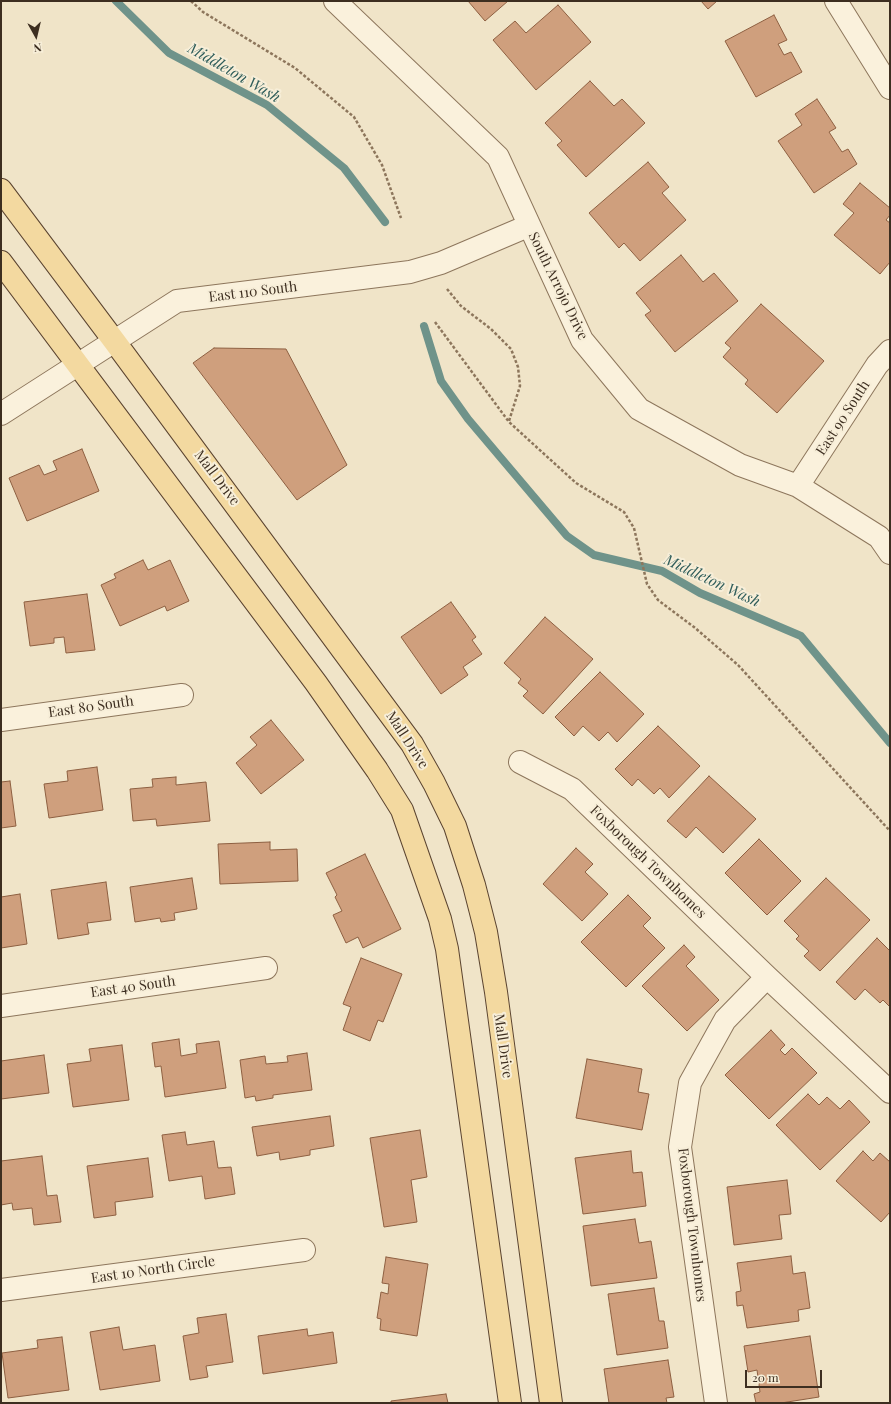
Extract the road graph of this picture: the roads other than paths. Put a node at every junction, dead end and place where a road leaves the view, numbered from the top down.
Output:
1 (335, 1) edge
2 (836, 1) edge
3 (890, 88) edge
4 (1, 190) edge
5 (528, 226) junction
6 (1, 262) edge
7 (115, 342) junction
8 (890, 351) edge
9 (79, 365) junction
10 (1, 414) edge
11 (798, 486) junction
12 (890, 552) edge
13 (182, 695) dead end
14 (1, 720) edge
15 (520, 762) dead end
16 (266, 968) dead end
17 (767, 977) junction
18 (1, 1006) edge
19 (890, 1092) edge
20 (304, 1250) dead end
21 (1, 1290) edge
22 (510, 1403) edge
23 (551, 1403) edge
24 (716, 1403) edge

1 - 5 street, South Arrojo Drive
2 - 3 street
4 - 7 main road, Mall Drive
5 - 7 street, East 110 South
5 - 11 street, South Arrojo Drive
6 - 9 main road
7 - 9 street, East 110 South
7 - 23 main road, Mall Drive
8 - 11 street, East 90 South
9 - 10 street, East 110 South
9 - 22 main road
11 - 12 street, South Arrojo Drive
13 - 14 street, East 80 South
15 - 17 street, Foxborough Townhomes
16 - 18 street, East 40 South
17 - 19 street, Foxborough Townhomes
17 - 24 street, Foxborough Townhomes
20 - 21 street, East 10 North Circle

